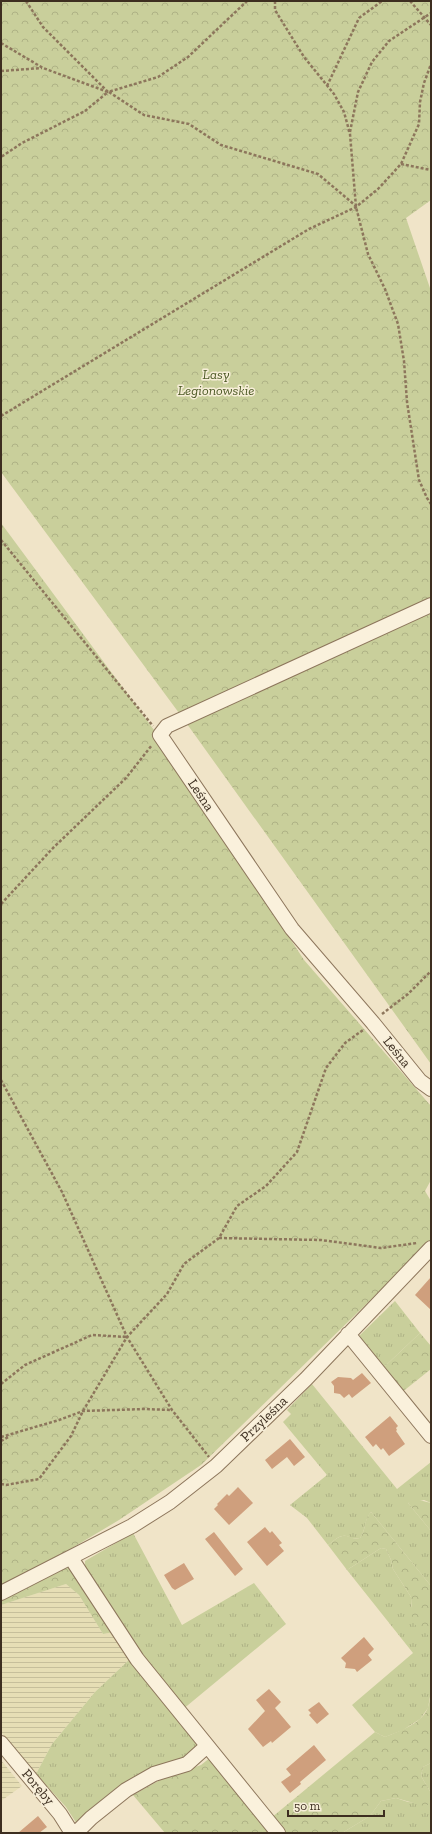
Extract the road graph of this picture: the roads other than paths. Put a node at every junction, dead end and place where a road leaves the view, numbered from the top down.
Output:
1 (431, 605) edge
2 (431, 1090) edge
3 (427, 1245) edge
4 (348, 1334) junction
5 (431, 1436) edge
6 (71, 1558) junction
7 (1, 1593) edge
8 (1, 1744) edge
9 (207, 1746) junction
10 (72, 1833) edge
11 (76, 1833) edge
12 (278, 1833) edge

1 - 2 street, Leśna
3 - 4 street, Przyleśna
4 - 5 street
4 - 6 street, Przyleśna
6 - 7 street, Przyleśna
6 - 9 street
8 - 10 street, Poręby
9 - 11 street
9 - 12 street

